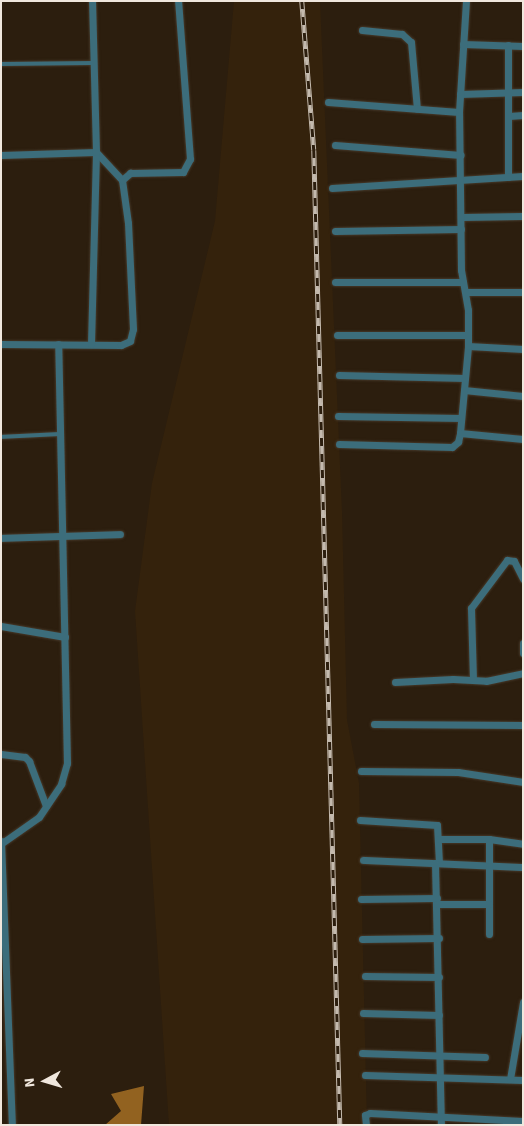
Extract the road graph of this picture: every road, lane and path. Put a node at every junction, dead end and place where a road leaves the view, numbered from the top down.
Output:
1 (92, 1) edge
2 (178, 1) edge
3 (466, 1) edge
4 (362, 30) dead end
5 (463, 44) junction
6 (508, 45) junction
7 (523, 46) edge
8 (93, 63) junction
9 (1, 64) edge
10 (508, 92) junction
11 (523, 92) edge
12 (460, 94) junction
13 (328, 102) dead end
14 (417, 108) junction
15 (459, 112) junction
16 (523, 115) edge
17 (508, 116) junction
18 (335, 145) dead end
19 (96, 152) junction
20 (1, 155) edge
21 (461, 155) junction
22 (523, 176) edge
23 (508, 177) junction
24 (461, 179) junction
25 (122, 180) junction
26 (332, 188) dead end
27 (523, 216) edge
28 (462, 217) junction
29 (461, 229) junction
30 (335, 231) dead end
31 (335, 282) dead end
32 (463, 282) junction
33 (466, 292) junction
34 (523, 292) edge
35 (336, 335) dead end
36 (468, 335) junction
37 (1, 344) edge
38 (58, 344) junction
39 (92, 344) junction
40 (468, 346) junction
41 (523, 350) edge
42 (339, 376) dead end
43 (466, 378) junction
44 (464, 390) junction
45 (523, 396) edge
46 (338, 416) dead end
47 (461, 418) junction
48 (460, 433) junction
49 (58, 434) junction
50 (1, 437) edge
51 (523, 439) edge
52 (338, 444) dead end
53 (120, 534) dead end
54 (62, 535) junction
55 (1, 538) edge
56 (523, 579) edge
57 (1, 626) edge
58 (65, 637) junction
59 (523, 643) edge
60 (523, 652) edge
61 (523, 674) edge
62 (473, 680) junction
63 (395, 682) dead end
64 (374, 724) dead end
65 (523, 725) edge
66 (1, 754) edge
67 (361, 770) dead end
68 (523, 782) edge
69 (46, 806) junction
70 (360, 820) dead end
71 (439, 839) junction
72 (489, 839) junction
73 (2, 842) edge
74 (523, 844) edge
75 (363, 860) dead end
76 (437, 863) junction
77 (489, 865) junction
78 (523, 867) edge
79 (2, 873) edge
80 (361, 900) dead end
81 (437, 901) junction
82 (489, 904) junction
83 (490, 934) dead end
84 (439, 938) junction
85 (362, 939) dead end
86 (365, 976) dead end
87 (439, 977) junction
88 (523, 1002) edge
89 (363, 1013) dead end
90 (439, 1015) junction
91 (362, 1053) dead end
92 (439, 1055) junction
93 (485, 1057) dead end
94 (365, 1075) dead end
95 (438, 1075) junction
96 (510, 1079) junction
97 (523, 1080) edge
98 (441, 1117) junction
99 (523, 1121) edge
100 (501, 1122) edge
101 (12, 1125) edge
102 (366, 1125) edge
103 (441, 1125) edge

1 - 8 street
2 - 25 street
3 - 5 street
4 - 14 street
5 - 6 street
5 - 12 street
6 - 7 street
6 - 10 street
8 - 9 lane
8 - 19 street
10 - 11 street
10 - 12 street
10 - 17 street
12 - 15 street
13 - 14 street
14 - 15 street
15 - 21 street
16 - 17 street
17 - 23 street
18 - 21 street
19 - 20 street
19 - 25 street
19 - 39 street
21 - 24 street
22 - 23 street
23 - 24 street
24 - 26 street
24 - 28 street
25 - 39 street
27 - 28 street
28 - 29 street
29 - 30 street
29 - 32 street
31 - 32 street
32 - 33 street
33 - 34 street
33 - 36 street
35 - 36 street
36 - 40 street
37 - 38 street
38 - 39 street
38 - 49 street
40 - 41 street
40 - 43 street
42 - 43 street
43 - 44 street
44 - 45 street
44 - 47 street
46 - 47 street
47 - 48 street
48 - 51 street
48 - 52 street
49 - 50 lane
49 - 54 street
53 - 54 street
54 - 55 street
54 - 58 street
56 - 62 street
57 - 58 street
58 - 69 street
59 - 60 street
61 - 62 street
62 - 63 street
64 - 65 street
66 - 69 street
67 - 68 street
69 - 73 street
70 - 71 street
71 - 72 street
71 - 76 street
72 - 74 street
72 - 77 street
73 - 79 street
75 - 76 street
76 - 77 street
76 - 81 street
77 - 78 street
77 - 82 street
79 - 101 street
80 - 81 street
81 - 82 street
81 - 84 street
82 - 83 street
84 - 85 street
84 - 87 street
86 - 87 street
87 - 90 street
88 - 96 street
89 - 90 street
90 - 92 street
91 - 92 street
92 - 93 street
92 - 95 street
94 - 95 street
95 - 96 street
95 - 98 street
96 - 97 street
98 - 100 street
98 - 102 street
98 - 103 street
99 - 100 street

